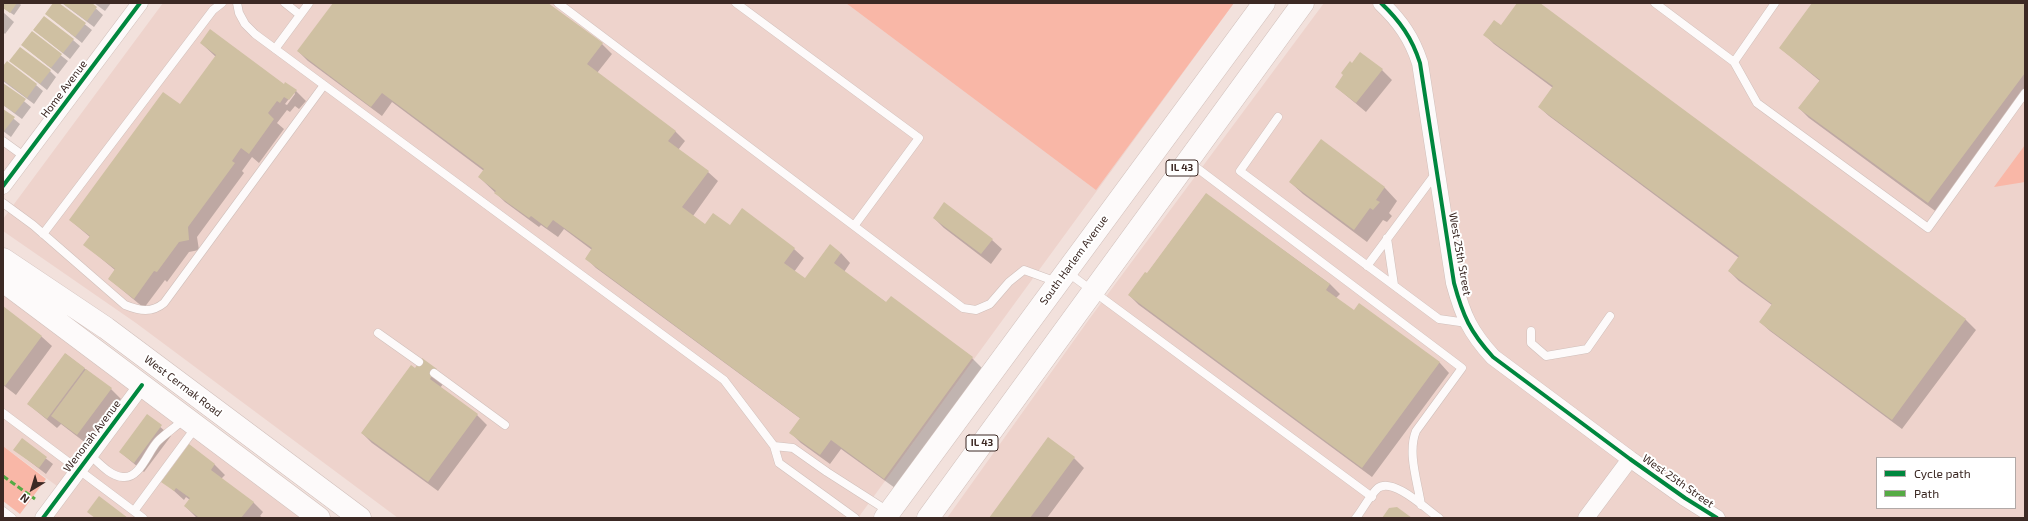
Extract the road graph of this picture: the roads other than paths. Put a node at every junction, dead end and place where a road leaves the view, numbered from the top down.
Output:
1 (140, 3) edge
2 (222, 3) edge
3 (237, 3) edge
4 (285, 3) edge
5 (309, 3) edge
6 (558, 3) edge
7 (736, 3) edge
8 (1264, 3) edge
9 (1303, 3) edge
10 (1381, 3) edge
11 (1775, 3) edge
12 (1659, 4) edge
13 (300, 15) junction
14 (276, 49) junction
15 (1734, 62) junction
16 (324, 85) junction
17 (2025, 94) edge
18 (1278, 117) dead end
19 (3, 141) edge
20 (25, 157) junction
21 (1187, 161) junction
22 (1437, 171) junction
23 (3, 186) edge
24 (3, 203) edge
25 (854, 226) junction
26 (44, 234) junction
27 (1387, 238) junction
28 (3, 259) edge
29 (1367, 266) junction
30 (1062, 277) junction
31 (3, 281) edge
32 (1394, 286) junction
33 (1092, 291) junction
34 (1610, 316) dead end
35 (1467, 323) junction
36 (1531, 331) dead end
37 (378, 333) dead end
38 (419, 362) dead end
39 (434, 373) dead end
40 (142, 385) junction
41 (3, 413) edge
42 (191, 422) junction
43 (505, 425) dead end
44 (774, 446) junction
45 (90, 455) junction
46 (1630, 459) junction
47 (79, 470) junction
48 (1372, 497) junction
49 (1421, 505) junction
50 (134, 511) junction
51 (3, 512) edge
52 (48, 516) edge
53 (891, 516) edge
54 (12, 518) edge
55 (143, 518) edge
56 (319, 518) edge
57 (360, 518) edge
58 (855, 518) edge
59 (928, 518) edge
60 (1356, 518) edge
61 (1439, 518) edge
62 (1586, 518) edge
63 (1717, 518) edge

1 - 20 street, Home Avenue
2 - 26 lane
3 - 14 lane
4 - 13 lane
5 - 13 lane
6 - 25 lane
7 - 25 lane
8 - 30 main road, South Harlem Avenue / IL 43
9 - 21 main road, IL 43
10 - 22 street, West 25th Street
11 - 15 lane
12 - 15 lane
13 - 14 lane
14 - 16 lane
15 - 17 lane
16 - 26 lane
16 - 44 lane
18 - 29 lane
19 - 20 lane
20 - 23 street, Home Avenue
21 - 33 main road, IL 43
21 - 49 lane
22 - 27 lane
22 - 35 street, West 25th Street
24 - 26 lane
25 - 30 lane
27 - 29 lane
27 - 32 lane
28 - 57 main road, West Cermak Road
29 - 32 lane
30 - 33 lane
30 - 53 main road, South Harlem Avenue / IL 43
31 - 40 main road
32 - 35 lane
33 - 48 lane
33 - 59 main road, IL 43
34 - 36 lane
35 - 46 street, West 25th Street
37 - 38 lane
39 - 43 lane
40 - 42 main road
40 - 45 street, Wenonah Avenue
41 - 47 lane
42 - 45 lane
42 - 50 lane
42 - 56 main road
44 - 53 lane
44 - 58 lane
45 - 47 street, Wenonah Avenue
46 - 62 street
46 - 63 street, West 25th Street
47 - 50 lane
47 - 52 street, Wenonah Avenue
48 - 49 lane
48 - 60 lane
49 - 61 lane
50 - 55 lane
51 - 54 lane

